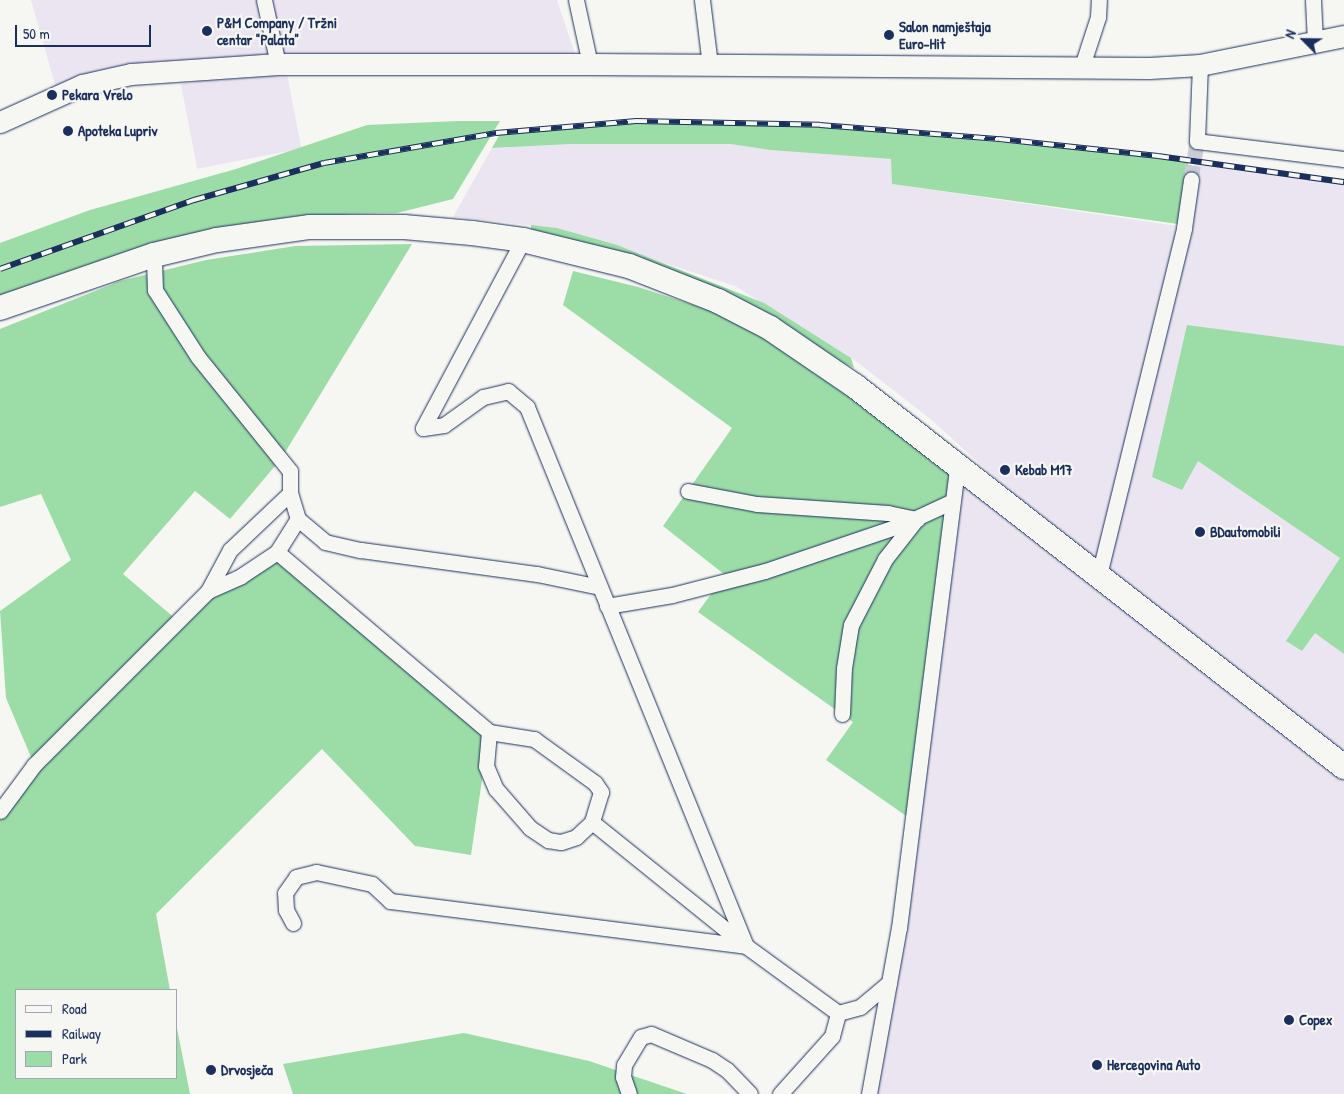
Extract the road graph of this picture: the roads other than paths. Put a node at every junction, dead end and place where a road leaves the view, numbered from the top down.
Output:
1 (264, 0) edge
2 (576, 0) edge
3 (702, 0) edge
4 (1100, 0) edge
5 (1313, 0) edge
6 (1344, 36) edge
7 (1315, 42) junction
8 (278, 64) junction
9 (590, 64) junction
10 (710, 65) junction
11 (1200, 65) junction
12 (1082, 66) junction
13 (0, 122) edge
14 (1344, 159) edge
15 (1191, 180) tunnel mouth
16 (523, 240) junction
17 (154, 255) junction
18 (0, 308) edge
19 (958, 463) junction
20 (688, 491) dead end
21 (290, 493) junction
22 (953, 501) junction
23 (298, 519) junction
24 (917, 519) junction
25 (277, 552) junction
26 (1099, 575) junction
27 (600, 587) junction
28 (208, 591) junction
29 (607, 606) junction
30 (842, 714) dead end
31 (489, 732) junction
32 (1344, 767) edge
33 (0, 811) edge
34 (592, 822) junction
35 (294, 923) dead end
36 (746, 946) junction
37 (889, 983) junction
38 (838, 1013) junction
39 (629, 1094) edge
40 (750, 1094) edge
41 (780, 1094) edge
42 (869, 1094) edge

1 - 8 street
2 - 9 street
3 - 10 street
4 - 12 street
5 - 7 street
6 - 7 street
7 - 11 street
8 - 9 street
8 - 13 street
9 - 10 street
10 - 12 street
11 - 12 street
11 - 14 street
15 - 26 street
16 - 17 main road
16 - 19 main road
16 - 27 street
17 - 18 main road
17 - 21 street
19 - 22 street
19 - 26 main road
20 - 24 street
21 - 23 street
21 - 28 street
22 - 24 street
22 - 37 street
23 - 25 street
23 - 27 street
24 - 29 street
24 - 30 street
25 - 28 street
25 - 31 street
26 - 32 main road
27 - 29 street
28 - 33 street
29 - 36 street
31 - 34 street
31 - 34 street
34 - 36 street
35 - 36 street
36 - 38 street
37 - 38 street
37 - 42 street
38 - 41 street
39 - 40 street

